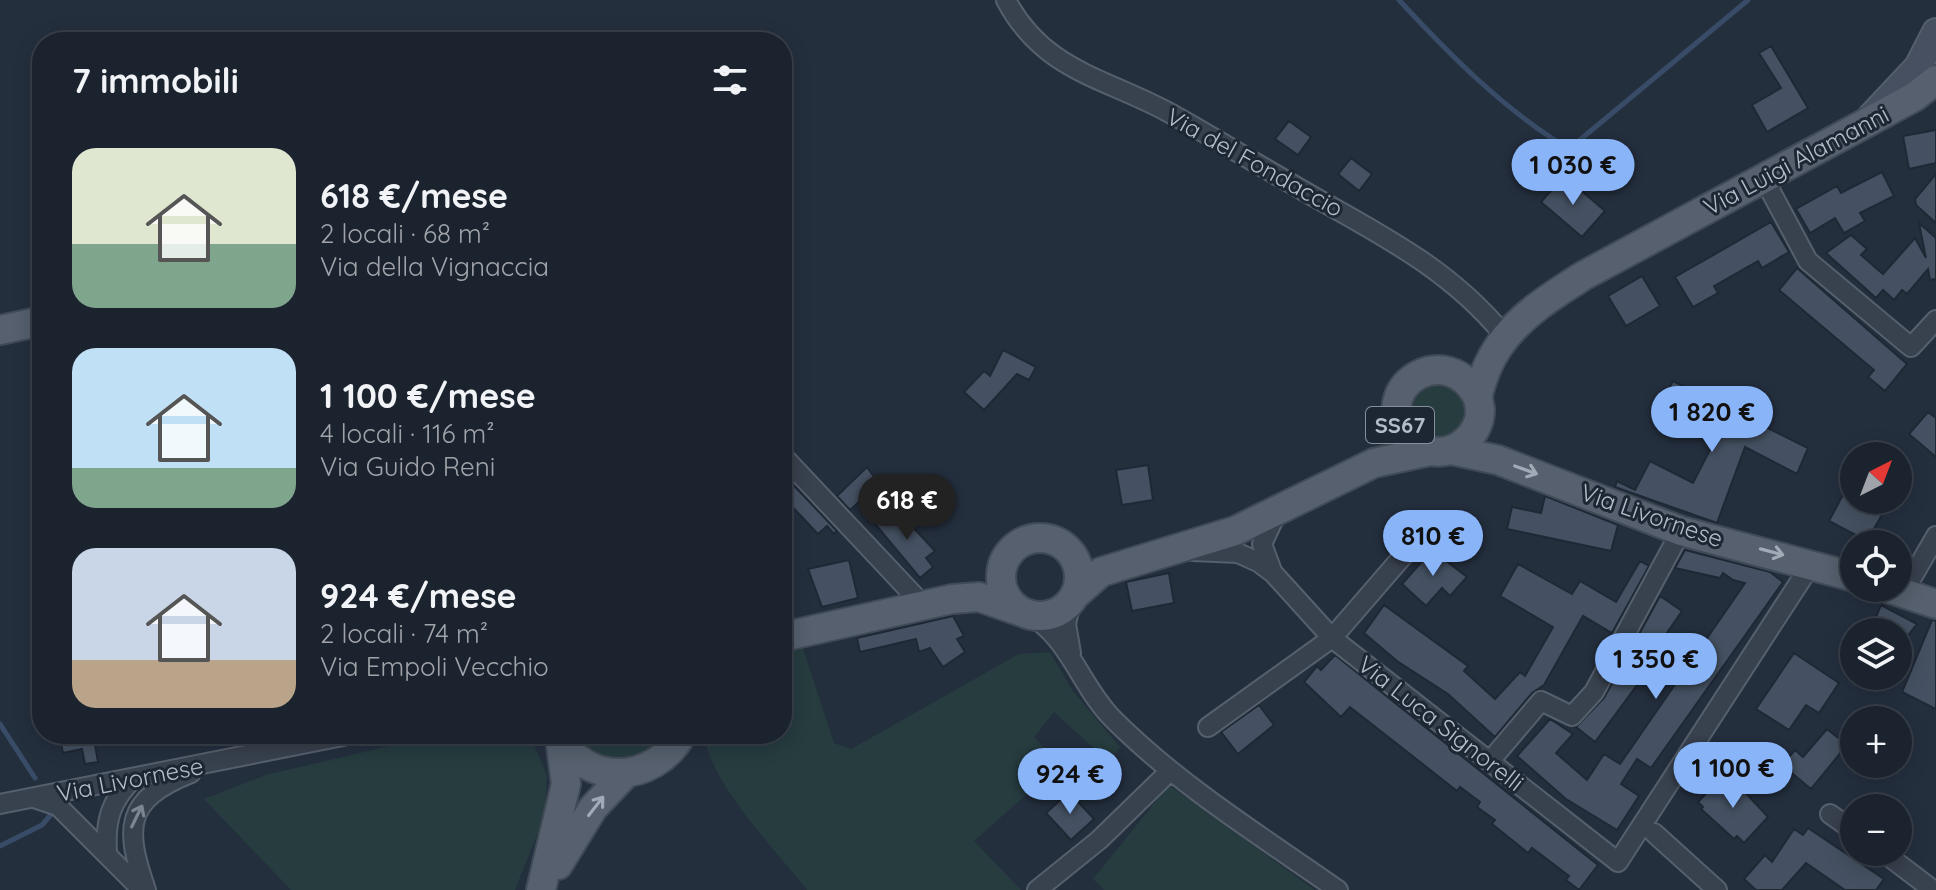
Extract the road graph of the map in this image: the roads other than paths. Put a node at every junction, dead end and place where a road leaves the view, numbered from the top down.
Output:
1 (1006, 0) edge
2 (1936, 32) edge
3 (1929, 90) edge
4 (1864, 123) junction
5 (1763, 177) junction
6 (1936, 320) edge
7 (32, 323) edge
8 (0, 330) edge
9 (1510, 330) junction
10 (1445, 370) junction
11 (1477, 396) junction
12 (1398, 404) junction
13 (1440, 450) junction
14 (792, 466) edge
15 (1340, 478) junction
16 (1277, 512) junction
17 (1681, 531) junction
18 (1936, 536) edge
19 (1065, 547) junction
20 (1409, 549) dead end
21 (1168, 552) junction
22 (1006, 559) junction
23 (1129, 561) junction
24 (1812, 563) junction
25 (1912, 569) edge
26 (1840, 572) edge
27 (1273, 573) junction
28 (1912, 596) edge
29 (1073, 598) junction
30 (952, 599) junction
31 (1936, 604) edge
32 (923, 605) junction
33 (1026, 614) junction
34 (792, 635) edge
35 (1332, 638) junction
36 (1078, 670) junction
37 (1208, 727) dead end
38 (306, 744) edge
39 (560, 744) edge
40 (566, 744) edge
41 (674, 744) edge
42 (1490, 761) junction
43 (220, 762) junction
44 (1170, 771) junction
45 (625, 774) junction
46 (134, 778) junction
47 (32, 797) junction
48 (0, 804) edge
49 (1830, 814) dead end
50 (1840, 821) edge
51 (1654, 833) dead end
52 (107, 851) junction
53 (1902, 866) edge
54 (1930, 886) edge
55 (144, 890) edge
56 (542, 890) edge
57 (1037, 890) edge
58 (1338, 890) edge
59 (1717, 890) edge

1 - 9 street, Via del Fondaccio
2 - 4 main road
3 - 4 main road, Via Luigi Alamanni
4 - 5 main road, Via Luigi Alamanni
5 - 6 street
5 - 9 main road, Via Luigi Alamanni
7 - 8 main road
9 - 10 main road, Via Luigi Alamanni
9 - 11 main road, Via Luigi Alamanni
10 - 11 main road
10 - 12 main road, Via Livornese / SS67
11 - 13 main road, SS67
12 - 13 main road, SS67
12 - 15 main road, Via Livornese / SS67
13 - 15 main road, Via Livornese / SS67
13 -> 17 main road, Via Livornese
14 - 32 street
15 - 16 main road, Via Livornese / SS67
16 - 21 main road, Via Livornese / SS67
16 - 27 street
17 -> 24 main road, Via Livornese
17 - 42 street
18 - 25 street
19 - 22 main road, Via Livornese / SS67
19 - 23 main road, Via Livornese / SS67
19 - 29 main road
20 - 35 street
21 - 23 main road, Via Livornese / SS67
21 - 27 street
22 - 30 main road, Via Livornese / SS67
22 - 33 main road
23 - 29 main road, Via Livornese / SS67
24 - 26 main road, Via Livornese
24 - 42 street, Via Luca Signorelli
27 - 35 street, Via Luca Signorelli
28 - 31 main road
29 - 33 main road, Via Livornese / SS67
29 - 36 street
30 - 32 main road, Via Livornese / SS67
30 - 33 main road, Via Livornese / SS67
32 - 34 main road, Via Livornese / SS67
33 - 36 street
35 - 37 street
35 - 42 street, Via Luca Signorelli
36 - 44 street
38 - 43 street, Via Livornese
39 - 56 main road
40 - 45 main road
41 - 45 main road
43 - 46 street, Via Livornese
55 -> 43 street
44 - 57 street
44 - 58 street
56 -> 45 main road
46 - 47 street, Via Livornese
46 - 52 street
47 - 48 street, Via Livornese
47 - 52 street
49 - 50 street
51 - 59 street
52 - 55 street
53 - 54 street

